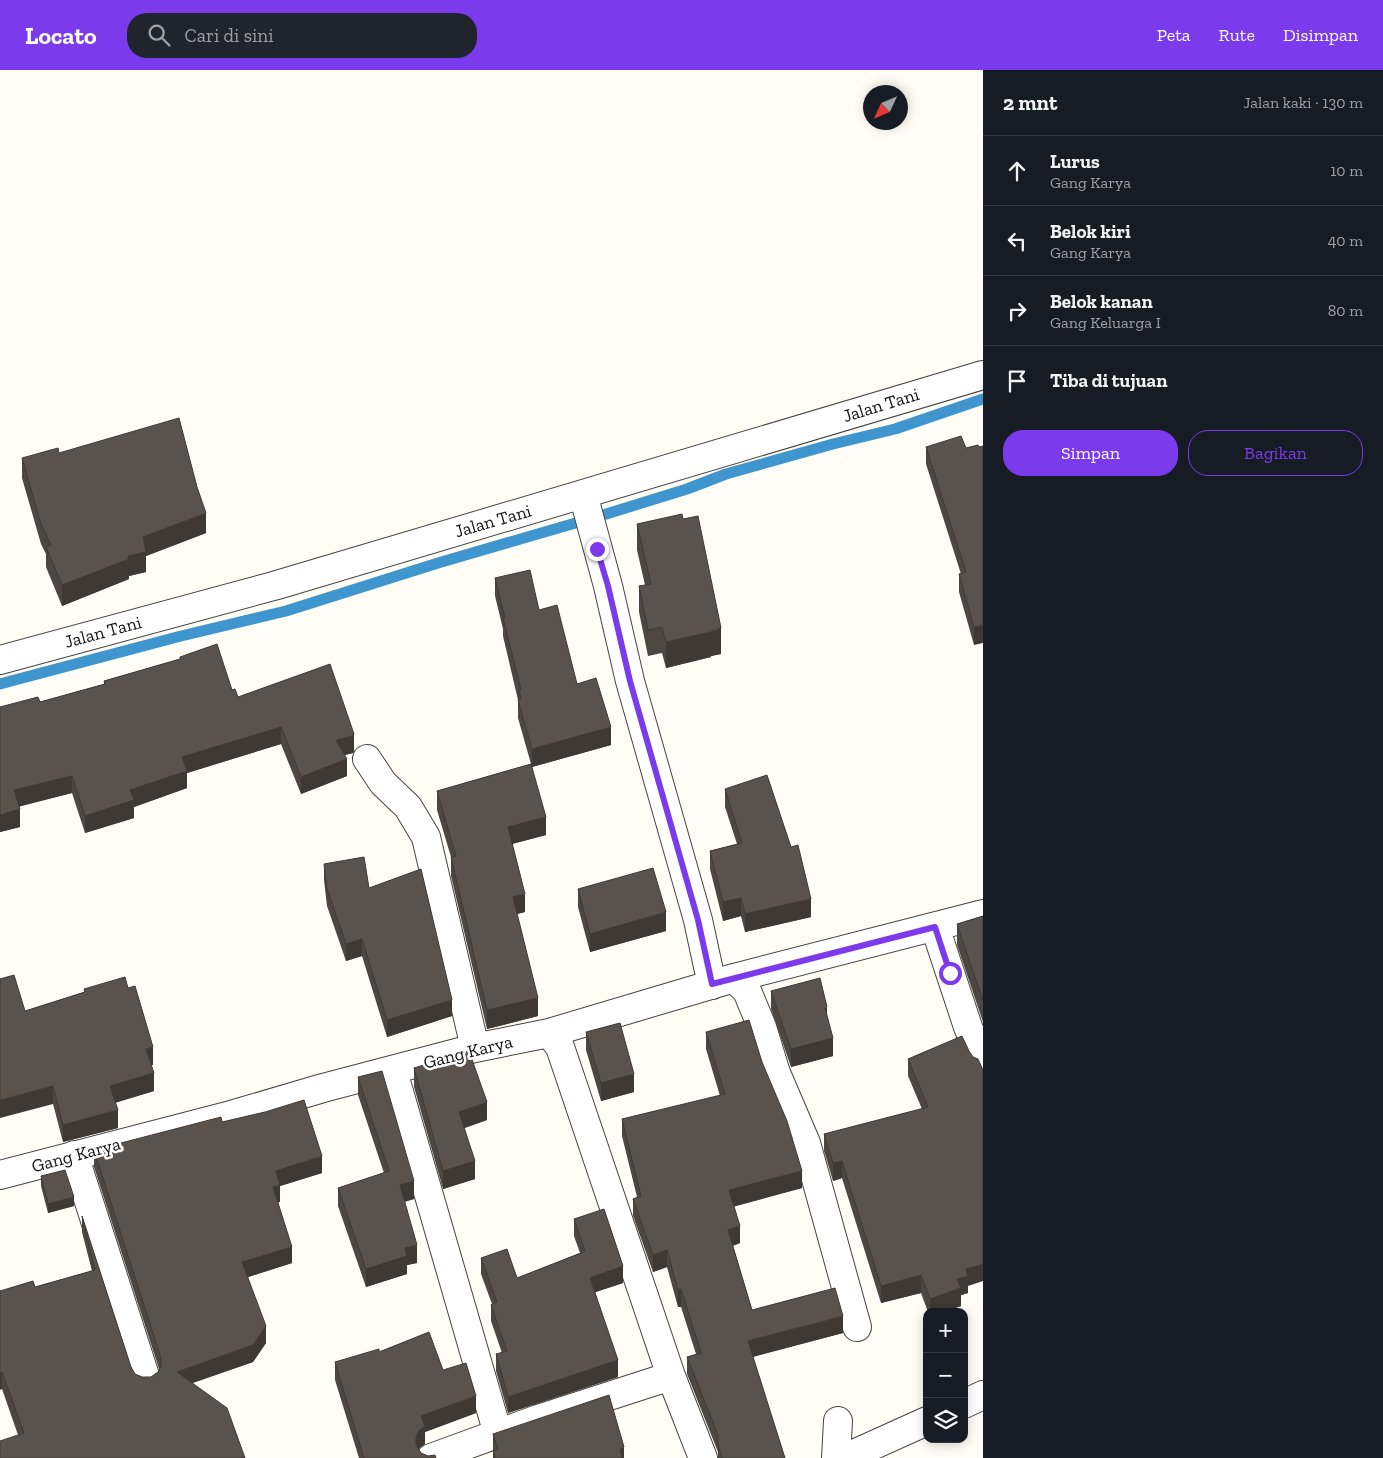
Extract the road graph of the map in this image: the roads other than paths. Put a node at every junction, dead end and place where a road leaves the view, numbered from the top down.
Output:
1 (983, 375) edge
2 (585, 501) junction
3 (0, 660) edge
4 (367, 759) dead end
5 (983, 914) edge
6 (935, 927) junction
7 (723, 981) junction
8 (549, 1033) junction
9 (475, 1048) junction
10 (983, 1062) edge
11 (393, 1071) junction
12 (74, 1155) junction
13 (0, 1175) edge
14 (857, 1326) dead end
15 (672, 1376) junction
16 (146, 1379) edge
17 (983, 1395) edge
18 (968, 1402) edge
19 (838, 1421) dead end
20 (923, 1423) edge
21 (498, 1434) junction
22 (431, 1458) edge
23 (703, 1458) edge
24 (836, 1458) edge
25 (845, 1458) edge

1 - 2 street, Jalan Tani
2 - 3 street, Jalan Tani
2 - 7 street
4 - 9 street
5 - 6 street, Gang Karya
6 - 7 street, Gang Karya
6 - 10 street
7 - 8 street, Gang Karya
7 - 14 street
8 - 9 street, Gang Karya
8 - 15 street
9 - 11 street, Gang Karya
11 - 12 street, Gang Karya
11 - 21 street
12 - 13 street, Gang Karya
12 - 16 street
15 - 21 street
15 - 23 street
17 - 18 street
19 - 24 street
20 - 25 street
21 - 22 street

